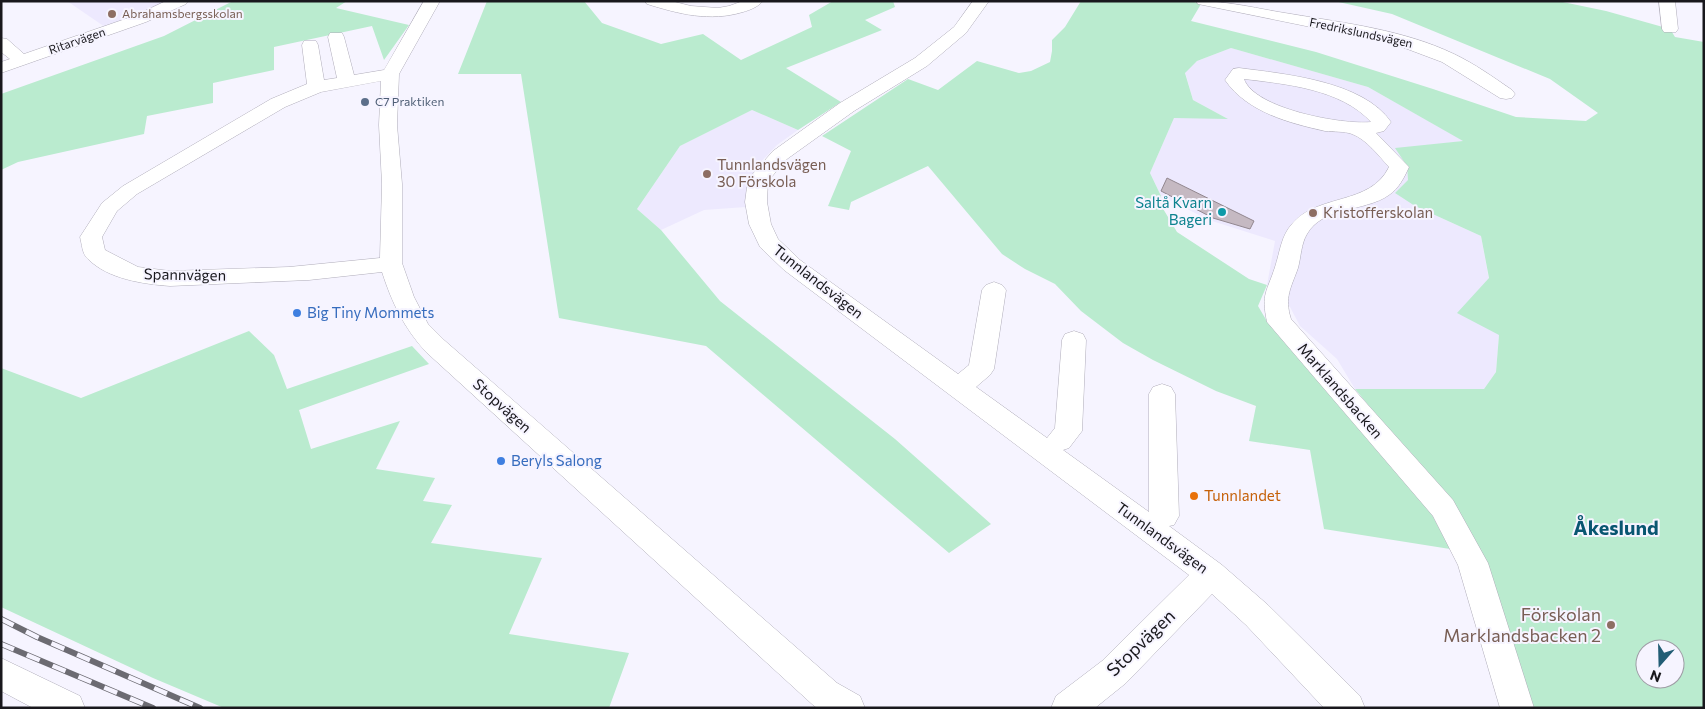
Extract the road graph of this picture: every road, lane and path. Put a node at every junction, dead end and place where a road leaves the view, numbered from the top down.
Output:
1 (180, 1) edge
2 (432, 1) edge
3 (653, 1) edge
4 (755, 1) edge
5 (981, 1) edge
6 (1204, 1) edge
7 (1667, 1) edge
8 (1670, 29) dead end
9 (336, 37) dead end
10 (1, 43) edge
11 (310, 45) dead end
12 (22, 61) junction
13 (1, 68) edge
14 (390, 74) junction
15 (347, 82) junction
16 (316, 87) junction
17 (1506, 94) dead end
18 (1356, 129) junction
19 (391, 263) junction
20 (994, 290) dead end
21 (1074, 340) dead end
22 (959, 388) junction
23 (1162, 394) dead end
24 (1059, 441) dead end
25 (1164, 516) dead end
26 (1211, 574) junction
27 (1, 674) edge
28 (68, 708) edge
29 (848, 708) edge
30 (1068, 708) edge
31 (1348, 708) edge
32 (1518, 708) edge

1 - 12 street, Ritarvägen
2 - 14 street, Stopvägen
3 - 4 street
5 - 22 street, Tunnlandsvägen
6 - 17 street, Fredrikslundsvägen
7 - 8 street
9 - 15 street
10 - 12 street
11 - 16 street
12 - 13 street, Ritarvägen
14 - 15 street, Spannvägen
14 - 19 street, Stopvägen
15 - 16 street, Spannvägen
16 - 19 street, Spannvägen
18 - 18 street
18 - 32 street, Marklandsbacken
19 - 29 street, Stopvägen
20 - 22 street
21 - 24 street
22 - 26 street, Tunnlandsvägen
23 - 25 street, Tunnlandsvägen
26 - 30 street, Stopvägen
26 - 31 street, Tunnlandsvägen
27 - 28 street

